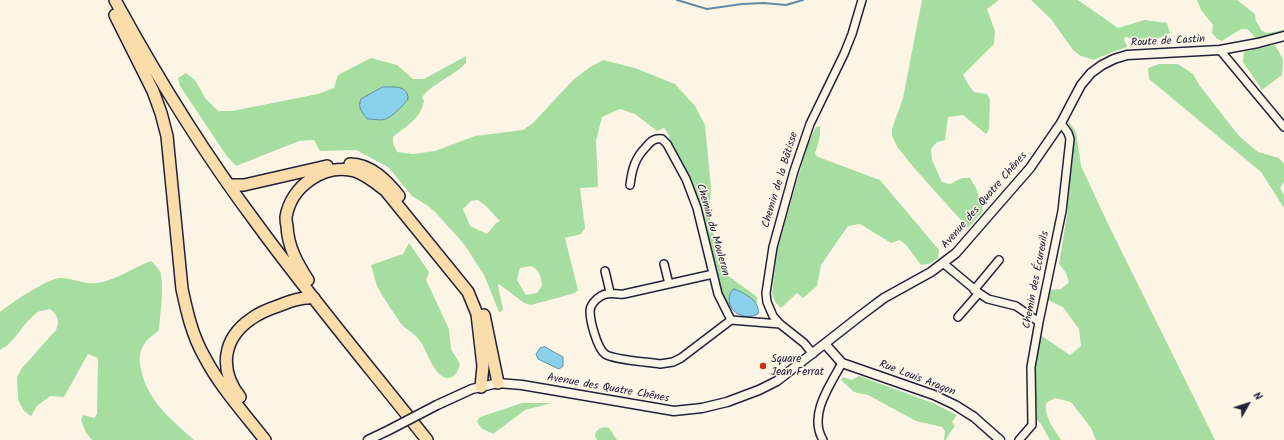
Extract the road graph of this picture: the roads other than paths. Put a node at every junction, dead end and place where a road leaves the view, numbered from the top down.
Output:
1 (107, 0) edge
2 (115, 0) edge
3 (862, 0) edge
4 (1284, 36) edge
5 (1220, 50) junction
6 (1061, 123) junction
7 (1284, 127) edge
8 (229, 185) junction
9 (630, 185) dead end
10 (999, 260) dead end
11 (664, 264) dead end
12 (943, 264) junction
13 (605, 271) dead end
14 (713, 274) junction
15 (669, 284) junction
16 (977, 291) junction
17 (610, 292) junction
18 (318, 302) junction
19 (958, 317) dead end
20 (731, 320) junction
21 (1039, 322) junction
22 (780, 324) junction
23 (825, 344) junction
24 (813, 354) junction
25 (842, 363) junction
26 (498, 383) junction
27 (481, 387) junction
28 (266, 440) edge
29 (273, 440) edge
30 (368, 440) edge
31 (427, 440) edge
32 (823, 440) edge
33 (1000, 440) edge
34 (1018, 440) edge

1 - 28 highway
2 - 8 highway
3 - 22 street, Chemin de la Bâtisse
4 - 5 street, Route de Castin
5 - 6 street, Route de Castin
5 - 7 street
6 - 12 street, Avenue des Quatre Chênes
6 - 21 street, Chemin des Écureuils
8 - 18 highway
8 - 26 highway
9 - 14 street, Chemin du Mouleron
10 - 16 street
11 - 15 street
12 - 16 street
12 - 23 street, Avenue des Quatre Chênes
13 - 17 street
14 - 15 street
14 - 20 street, Chemin du Mouleron
15 - 17 street
16 - 19 street
16 - 21 street
17 - 20 street
18 - 27 highway
18 - 29 highway
18 - 31 highway
20 - 22 street
21 - 34 street, Chemin des Écureuils
22 - 24 street
23 - 24 street, Avenue des Quatre Chênes
23 - 25 street, Rue Louis Aragon
24 - 26 street, Avenue des Quatre Chênes
25 - 32 street
25 - 33 street, Rue Louis Aragon
26 - 27 street, Avenue des Quatre Chênes
27 - 30 street, Avenue des Quatre Chênes, bridge

